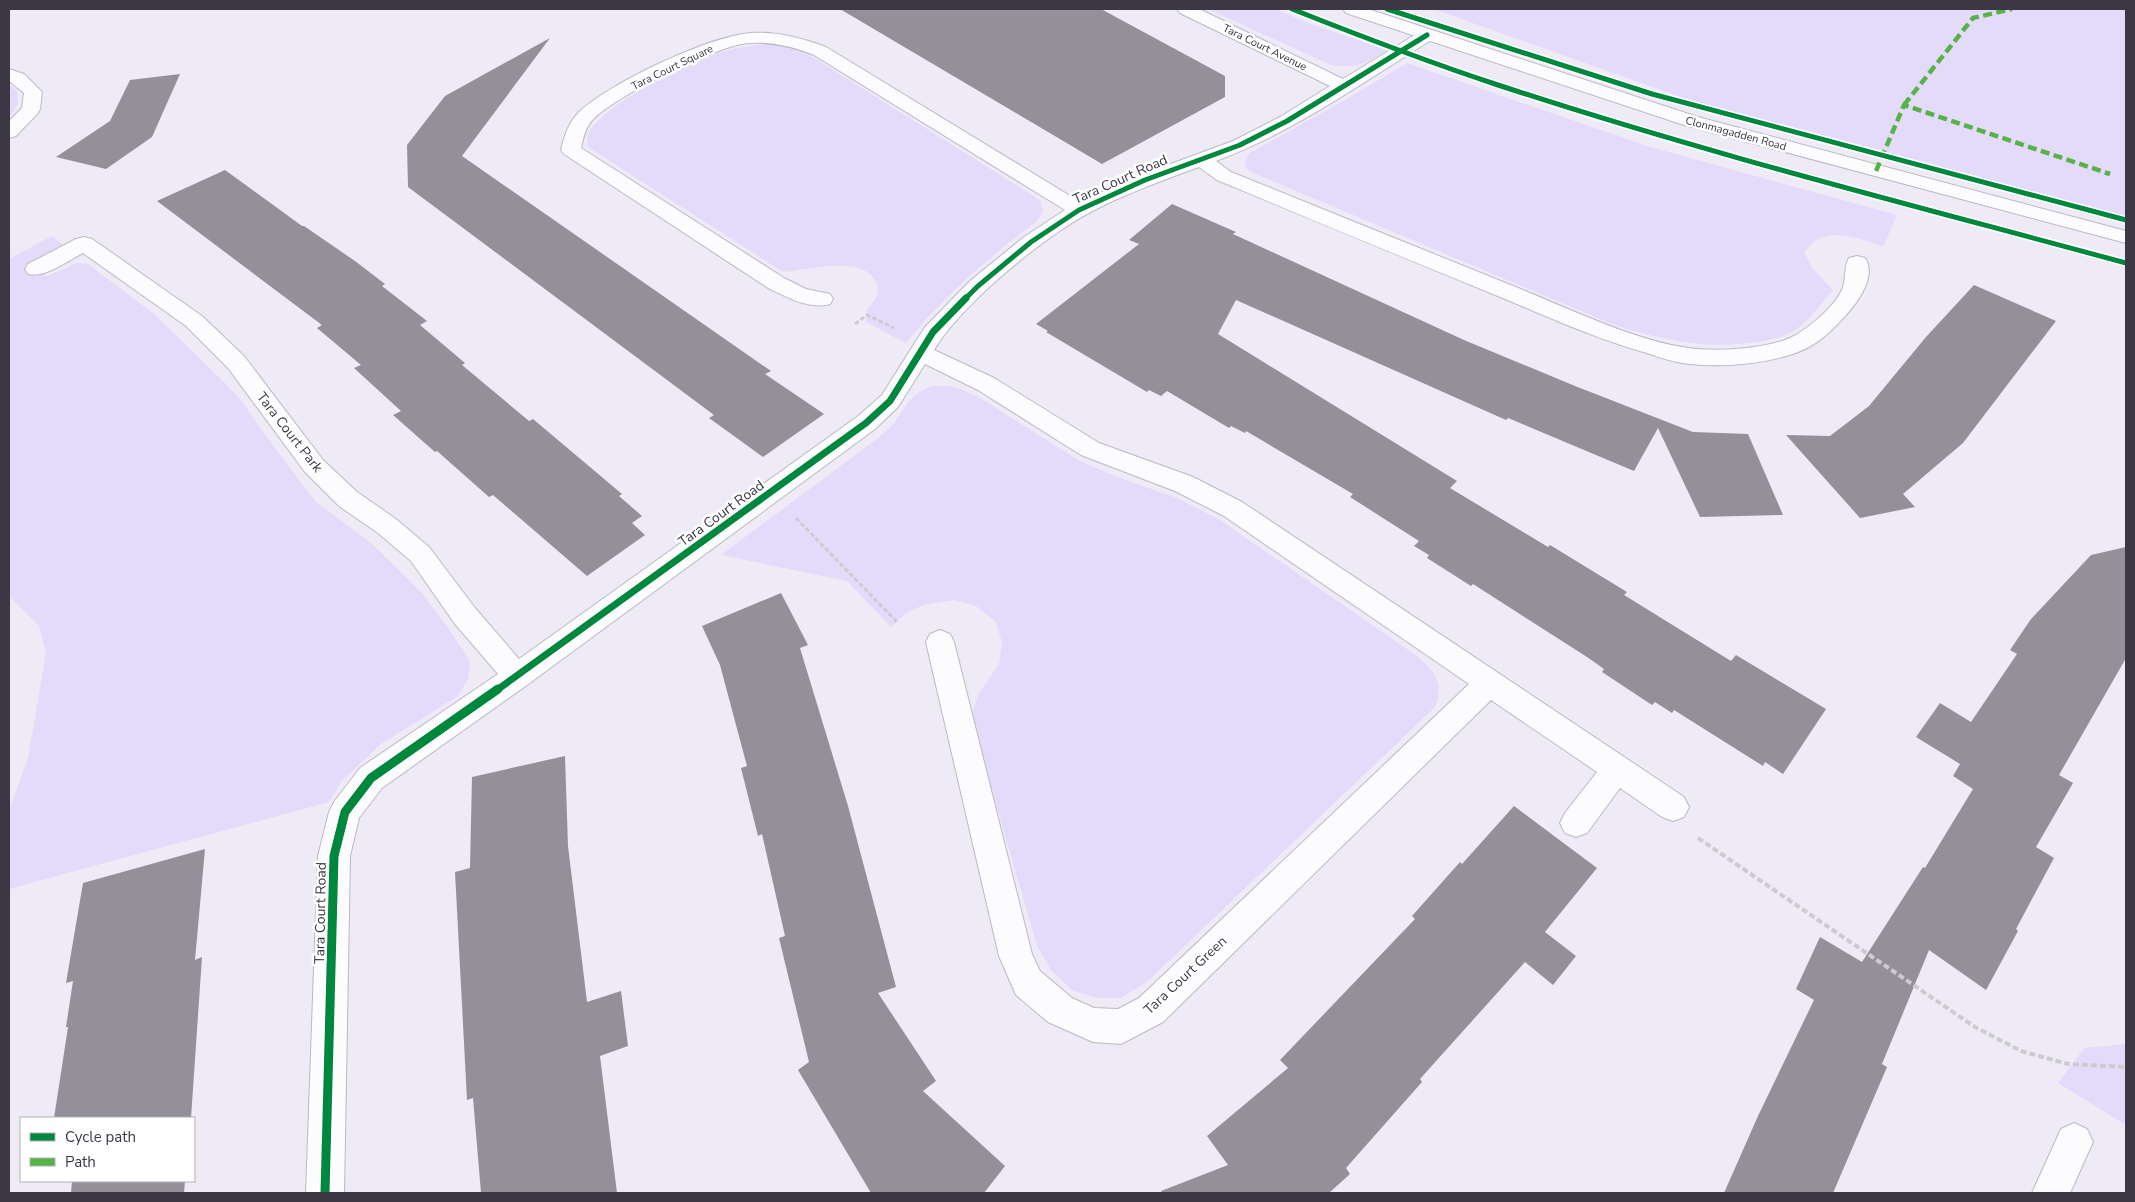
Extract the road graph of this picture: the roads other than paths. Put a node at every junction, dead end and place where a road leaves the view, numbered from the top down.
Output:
1 (1186, 9) edge
2 (1352, 9) edge
3 (1427, 36) junction
4 (9, 74) edge
5 (1344, 86) junction
6 (9, 132) edge
7 (1202, 159) junction
8 (1079, 210) junction
9 (2126, 237) edge
10 (1857, 263) dead end
11 (36, 269) dead end
12 (822, 299) dead end
13 (921, 353) junction
14 (940, 642) dead end
15 (516, 676) junction
16 (1489, 683) junction
17 (1617, 769) junction
18 (1673, 807) dead end
19 (1576, 823) dead end
20 (2074, 1142) dead end
21 (325, 1193) edge
22 (2051, 1193) edge

1 - 5 street, Tara Court Avenue
2 - 3 street, Clonmagadden Road
3 - 5 street, Tara Court Road
3 - 9 street, Clonmagadden Road
4 - 6 street
5 - 7 street, Tara Court Road
7 - 8 street, Tara Court Road
7 - 10 street
8 - 12 street, Tara Court Square
8 - 13 street, Tara Court Road
11 - 15 street, Tara Court Park
13 - 15 street, Tara Court Road
13 - 16 street
14 - 16 street, Tara Court Green
15 - 21 street, Tara Court Road
16 - 17 street
17 - 18 street
17 - 19 street
20 - 22 street

